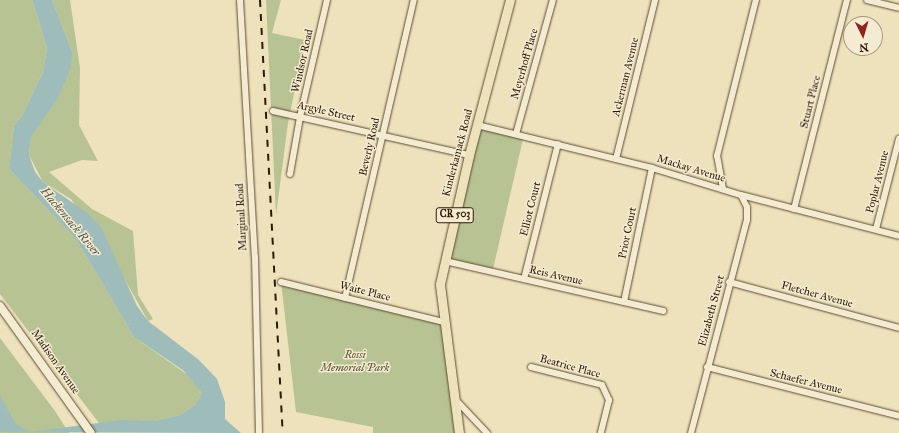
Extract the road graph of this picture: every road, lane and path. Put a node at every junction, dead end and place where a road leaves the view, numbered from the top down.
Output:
1 (240, 0) edge
2 (327, 0) edge
3 (414, 0) edge
4 (510, 0) edge
5 (553, 0) edge
6 (655, 0) edge
7 (756, 0) edge
8 (847, 0) edge
9 (867, 0) edge
10 (899, 8) edge
11 (272, 111) dead end
12 (300, 117) junction
13 (477, 125) junction
14 (516, 134) junction
15 (383, 135) junction
16 (899, 139) edge
17 (558, 144) junction
18 (469, 155) junction
19 (616, 158) junction
20 (652, 168) junction
21 (290, 174) dead end
22 (722, 188) junction
23 (741, 195) junction
24 (794, 209) junction
25 (876, 229) junction
26 (899, 236) edge
27 (445, 261) junction
28 (524, 280) junction
29 (281, 282) dead end
30 (729, 282) junction
31 (345, 298) junction
32 (624, 302) junction
33 (0, 306) edge
34 (662, 311) dead end
35 (444, 322) junction
36 (899, 328) edge
37 (531, 367) dead end
38 (708, 367) junction
39 (452, 394) junction
40 (899, 416) edge
41 (91, 433) edge
42 (259, 433) edge
43 (459, 433) edge
44 (487, 433) edge
45 (601, 433) edge
46 (691, 433) edge

1 - 42 street, Marginal Road
2 - 12 street, Windsor Road
3 - 15 street, Beverly Road
4 - 13 main road, Kinderkamack Road / CR 503
5 - 14 street, Meyerhoff Place
6 - 19 street, Ackerman Avenue
7 - 22 street
8 - 24 street, Stuart Place
9 - 10 street
11 - 12 street, Argyle Street
12 - 15 street, Argyle Street
12 - 21 street, Windsor Road
13 - 14 street, Mackay Avenue
13 - 18 main road, Kinderkamack Road / CR 503
14 - 17 street, Mackay Avenue
15 - 18 street, Argyle Street
15 - 31 street, Beverly Road
16 - 25 street, Poplar Avenue
17 - 19 street, Mackay Avenue
17 - 28 street, Elliot Court
18 - 27 main road, Kinderkamack Road / CR 503
19 - 20 street, Mackay Avenue
20 - 22 street, Mackay Avenue
20 - 32 street, Prior Court
22 - 23 street, Mackay Avenue
23 - 24 street, Mackay Avenue
23 - 30 street, Elizabeth Street
24 - 25 street, Mackay Avenue
25 - 26 street, Mackay Avenue
27 - 28 street, Reis Avenue
27 - 35 main road, Kinderkamack Road / CR 503
28 - 32 street, Reis Avenue
29 - 31 street, Waite Place
30 - 36 street, Fletcher Avenue
30 - 38 street, Elizabeth Street
31 - 35 street, Waite Place
32 - 34 street, Reis Avenue
33 - 41 main road, Madison Avenue
35 - 39 main road, Kinderkamack Road / CR 503
37 - 45 street, Beatrice Place
38 - 40 street, Schaefer Avenue
38 - 46 street, Elizabeth Street
39 - 43 main road, Kinderkamack Road / CR 503
39 - 44 street

